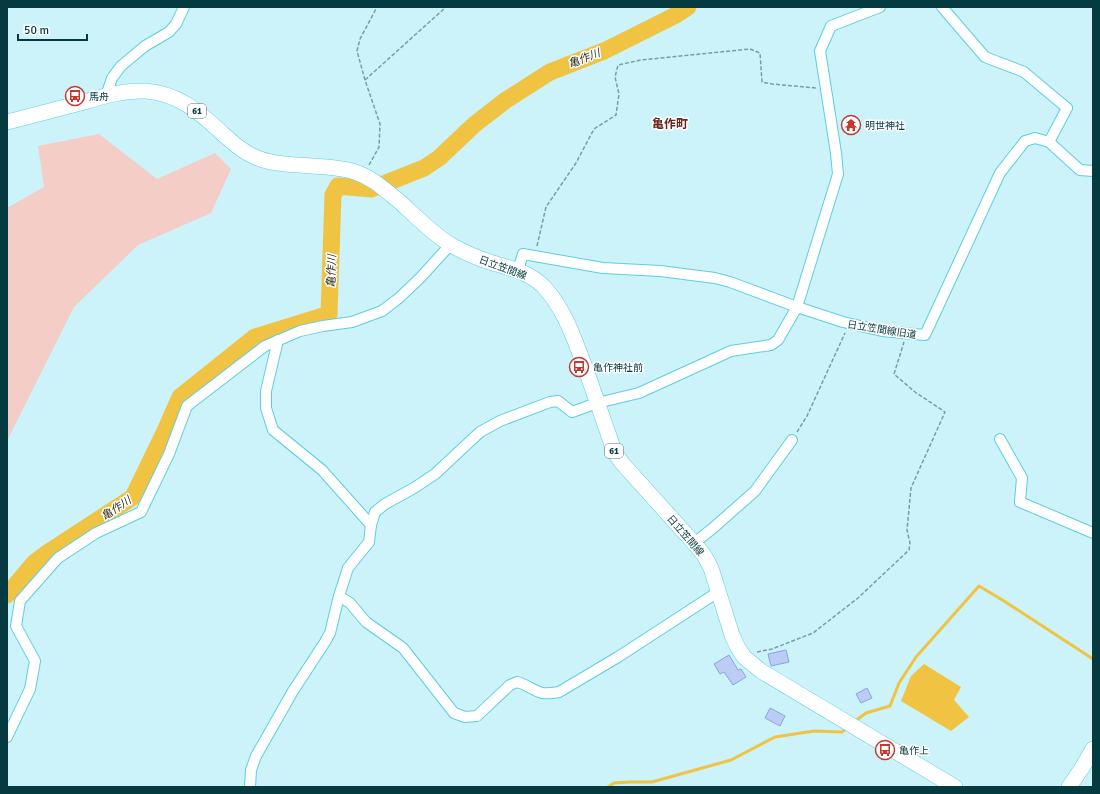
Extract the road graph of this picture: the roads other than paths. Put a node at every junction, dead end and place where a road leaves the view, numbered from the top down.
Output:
1 (184, 7) edge
2 (880, 7) edge
3 (942, 7) edge
4 (106, 96) junction
5 (7, 122) edge
6 (1049, 142) junction
7 (1093, 171) edge
8 (450, 245) junction
9 (518, 270) junction
10 (798, 307) junction
11 (278, 340) junction
12 (597, 403) junction
13 (1000, 439) dead end
14 (792, 440) road end
15 (371, 525) junction
16 (1093, 533) edge
17 (694, 543) junction
18 (718, 592) junction
19 (339, 596) junction
20 (7, 737) edge
21 (1093, 749) edge
22 (250, 787) edge
23 (955, 787) edge
24 (1070, 787) edge

1 - 4 street
2 - 10 street
3 - 6 street
4 - 5 main road, 日立笠間線 / 61
4 - 8 main road, 日立笠間線 / 61
6 - 7 street
6 - 10 street, 日立笠間線旧道
8 - 9 main road, 日立笠間線 / 61
8 - 11 street
9 - 10 street, 日立笠間線旧道
9 - 12 main road, 日立笠間線 / 61
10 - 12 street
11 - 15 street
11 - 20 street
12 - 15 street
12 - 17 main road, 日立笠間線 / 61
13 - 16 street
14 - 17 street
15 - 19 street
17 - 18 main road, 日立笠間線 / 61
18 - 19 street
18 - 23 main road, 日立笠間線 / 61
19 - 22 street
21 - 24 main road

